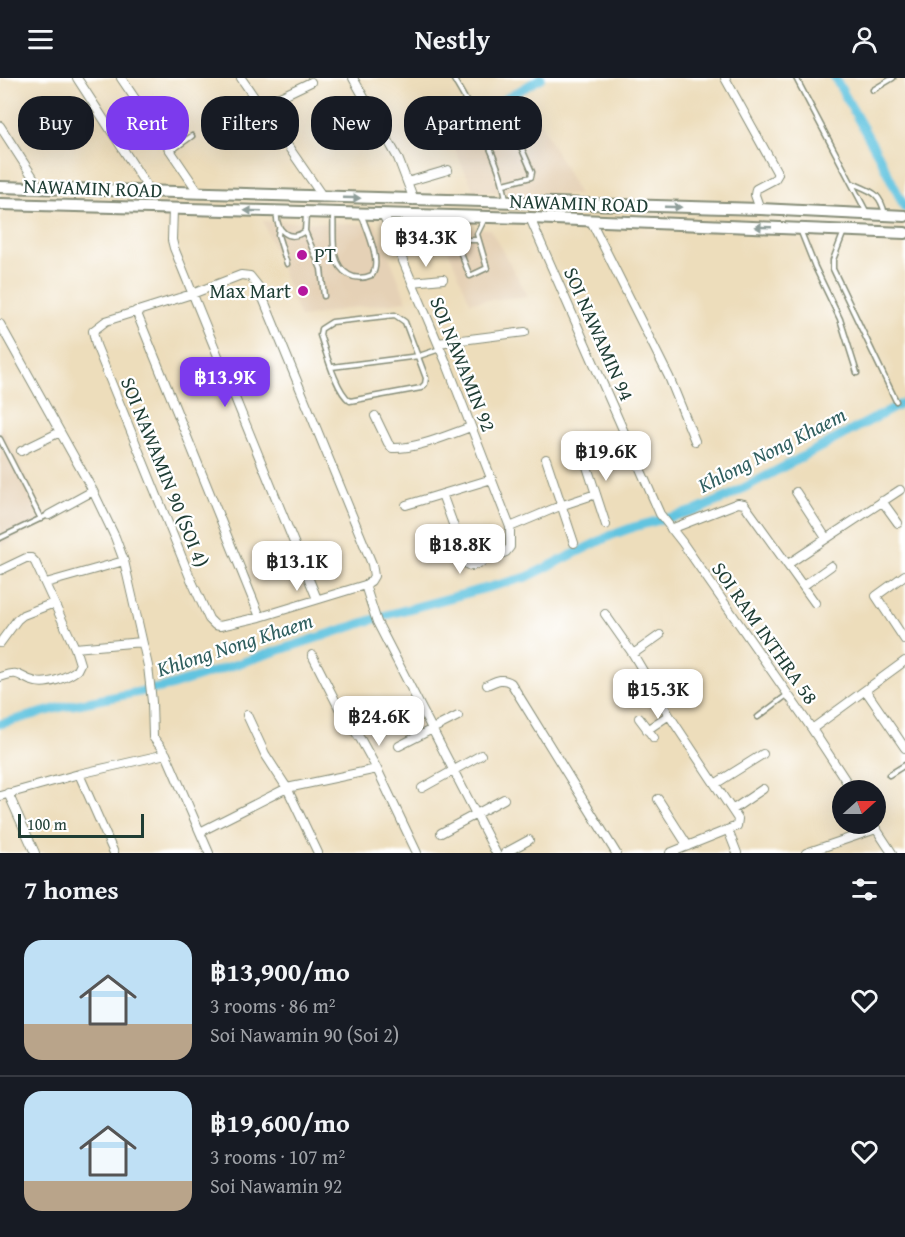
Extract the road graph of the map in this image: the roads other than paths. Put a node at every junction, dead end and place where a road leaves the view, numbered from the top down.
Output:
1 (76, 78) edge
2 (121, 78) edge
3 (241, 78) edge
4 (353, 78) edge
5 (453, 78) edge
6 (725, 78) edge
7 (796, 78) edge
8 (893, 78) edge
9 (310, 82) dead end
10 (873, 90) dead end
11 (254, 96) edge
12 (281, 96) edge
13 (464, 96) edge
14 (0, 126) edge
15 (192, 136) dead end
16 (291, 150) edge
17 (489, 150) edge
18 (522, 150) edge
19 (171, 151) junction
20 (448, 170) dead end
21 (407, 182) junction
22 (504, 184) junction
23 (854, 184) junction
24 (0, 187) edge
25 (40, 188) junction
26 (150, 191) junction
27 (199, 193) junction
28 (323, 197) junction
29 (414, 200) junction
30 (507, 202) junction
31 (531, 202) junction
32 (0, 204) edge
33 (173, 208) junction
34 (760, 210) junction
35 (277, 212) junction
36 (306, 213) junction
37 (333, 214) junction
38 (868, 214) junction
39 (361, 215) junction
40 (885, 215) junction
41 (384, 216) junction
42 (905, 216) edge
43 (446, 217) junction
44 (485, 218) junction
45 (530, 218) junction
46 (591, 221) junction
47 (800, 228) junction
48 (279, 229) junction
49 (845, 230) junction
50 (305, 231) junction
51 (905, 233) edge
52 (454, 240) junction
53 (478, 240) junction
54 (286, 264) dead end
55 (443, 279) dead end
56 (412, 282) junction
57 (192, 294) junction
58 (324, 296) dead end
59 (136, 311) junction
60 (0, 324) edge
61 (525, 332) dead end
62 (439, 346) junction
63 (418, 356) junction
64 (332, 367) junction
65 (857, 373) dead end
66 (896, 401) dead end
67 (375, 416) dead end
68 (471, 427) junction
69 (60, 432) junction
70 (0, 439) edge
71 (695, 441) dead end
72 (581, 448) dead end
73 (21, 451) dead end
74 (546, 459) dead end
75 (492, 479) junction
76 (900, 490) dead end
77 (93, 491) junction
78 (796, 492) dead end
79 (442, 494) junction
80 (596, 494) junction
81 (652, 496) joint
82 (882, 501) junction
83 (406, 505) dead end
84 (560, 506) junction
85 (49, 515) joint
86 (40, 519) junction
87 (898, 524) dead end
88 (606, 525) dead end
89 (510, 527) junction
90 (670, 528) junction
91 (0, 538) edge
92 (826, 538) junction
93 (574, 543) dead end
94 (124, 561) junction
95 (788, 564) junction
96 (831, 566) dead end
97 (1, 570) edge
98 (905, 575) edge
99 (46, 583) junction
100 (365, 585) junction
101 (803, 586) junction
102 (316, 599) junction
103 (54, 603) junction
104 (815, 603) dead end
105 (606, 614) dead end
106 (260, 617) junction
107 (660, 635) dead end
108 (905, 640) edge
109 (142, 642) junction
110 (0, 643) edge
111 (75, 648) junction
112 (633, 654) junction
113 (312, 655) dead end
114 (905, 661) edge
115 (0, 677) edge
116 (487, 685) dead end
117 (866, 690) junction
118 (788, 695) junction
119 (247, 715) dead end
120 (669, 715) junction
121 (458, 716) dead end
122 (758, 717) dead end
123 (639, 718) dead end
124 (433, 729) junction
125 (812, 729) junction
126 (647, 730) junction
127 (654, 738) dead end
128 (399, 746) dead end
129 (905, 748) edge
130 (166, 754) junction
131 (763, 754) dead end
132 (481, 755) dead end
133 (905, 765) edge
134 (377, 769) junction
135 (453, 770) junction
136 (80, 774) junction
137 (889, 775) dead end
138 (845, 780) edge
139 (715, 784) junction
140 (287, 788) junction
141 (422, 788) dead end
142 (763, 789) dead end
143 (4, 795) edge
144 (504, 799) dead end
145 (658, 799) dead end
146 (732, 810) junction
147 (476, 814) junction
148 (728, 830) junction
149 (200, 832) junction
150 (441, 833) dead end
151 (856, 834) edge
152 (880, 834) edge
153 (529, 840) dead end
154 (832, 844) junction
155 (688, 846) junction
156 (35, 853) edge
157 (114, 853) edge
158 (209, 853) edge
159 (318, 853) edge
160 (417, 853) edge
161 (496, 853) edge
162 (505, 853) edge
163 (616, 853) edge
164 (670, 853) edge
165 (737, 853) edge
166 (806, 853) edge
167 (835, 853) edge
168 (892, 853) edge

1 - 26 street
2 - 19 street
3 - 11 street
4 - 21 street
5 - 13 lane
6 - 34 street
7 - 23 lane
8 - 10 lane
9 - 12 street
14 - 25 street
15 - 19 lane
16 - 28 street
17 - 22 lane
18 - 22 lane
19 - 27 street
20 - 21 street
21 - 29 street
22 - 30 lane
23 - 38 lane
23 - 40 lane
24 - 25 main road, NAWAMIN ROAD
25 - 26 main road, NAWAMIN ROAD
26 - 27 main road, NAWAMIN ROAD
27 - 28 main road, NAWAMIN ROAD
28 -> 29 main road, NAWAMIN ROAD
29 - 30 main road, NAWAMIN ROAD
30 - 31 main road, NAWAMIN ROAD
31 -> 34 main road, NAWAMIN ROAD
31 - 45 main road
32 - 33 main road, NAWAMIN ROAD
35 -> 33 main road, NAWAMIN ROAD
33 - 57 street
34 - 38 main road, NAWAMIN ROAD
35 - 36 main road, NAWAMIN ROAD
35 - 48 lane
36 - 37 main road, NAWAMIN ROAD
36 - 50 lane
37 - 39 main road, NAWAMIN ROAD
37 - 39 lane
38 - 40 main road, NAWAMIN ROAD
39 - 41 main road, NAWAMIN ROAD
40 - 42 main road, NAWAMIN ROAD
41 - 43 main road, NAWAMIN ROAD
41 - 56 street, SOI NAWAMIN 92
43 - 44 main road, NAWAMIN ROAD
43 - 52 lane
44 - 45 main road, NAWAMIN ROAD
44 - 53 lane
45 - 46 main road, NAWAMIN ROAD
45 - 81 street, SOI NAWAMIN 94
47 -> 46 main road, NAWAMIN ROAD
46 - 71 street
47 - 49 main road, NAWAMIN ROAD
47 - 65 lane
48 - 50 lane
48 - 54 lane
49 - 51 main road, NAWAMIN ROAD
49 - 66 lane
50 - 58 lane
52 - 53 lane
52 - 53 lane
55 - 56 street
56 - 62 street, SOI NAWAMIN 92
57 - 59 street
57 - 100 street
57 - 102 street
59 - 106 street
59 - 106 street, SOI NAWAMIN 90 (SOI 4)
60 - 69 street
61 - 62 street
62 - 63 lane
62 - 68 street, SOI NAWAMIN 92
63 - 64 lane
63 - 64 lane
63 - 64 lane
67 - 68 street
68 - 75 street, SOI NAWAMIN 92
69 - 73 street
69 - 77 street
70 - 86 lane
72 - 80 street
74 - 84 street
75 - 79 street
75 - 89 street, SOI NAWAMIN 92
76 - 82 street
77 - 85 street
77 - 94 street
78 - 92 street
79 - 83 street
79 - 89 street, SOI NAWAMIN 92
80 - 84 street
80 - 88 street
81 - 90 street, SOI RAM INTHRA 58
82 - 87 street
82 - 92 street
84 - 89 street
84 - 93 street
85 - 86 lane
86 - 91 lane
90 - 95 street
90 - 118 street, SOI RAM INTHRA 58
92 - 95 street
94 - 99 street
94 - 109 street
95 - 101 street
96 - 101 street
97 - 99 street
98 - 108 street
99 - 103 street
100 - 102 street
100 - 124 street
101 - 104 street
102 - 106 street
103 - 110 street
103 - 111 street
105 - 112 street
107 - 112 street
109 - 111 street
109 - 130 street
111 - 115 street
112 - 120 street
113 - 134 street
114 - 117 street
116 - 163 street
117 - 125 street
117 - 129 street
118 - 122 lane
118 - 125 street, SOI RAM INTHRA 58
119 - 140 street
120 - 126 street
120 - 139 street
121 - 124 street
123 - 126 street
124 - 128 street
124 - 135 street
125 - 138 street, SOI RAM INTHRA 58
126 - 127 street
130 - 136 street
130 - 149 street
131 - 139 street
132 - 135 street
133 - 137 lane
134 - 140 street
134 - 160 street
135 - 141 street
135 - 147 street
136 - 143 street
136 - 157 street
139 - 146 street
140 - 149 street
140 - 159 street
142 - 146 street
143 - 156 street
144 - 147 street
145 - 155 street
146 - 148 street
147 - 150 street
147 - 161 street
148 - 155 street
148 - 165 street
149 - 158 street
151 - 154 street
152 - 168 street
153 - 162 street
154 - 166 street
154 - 167 street
155 - 164 street

